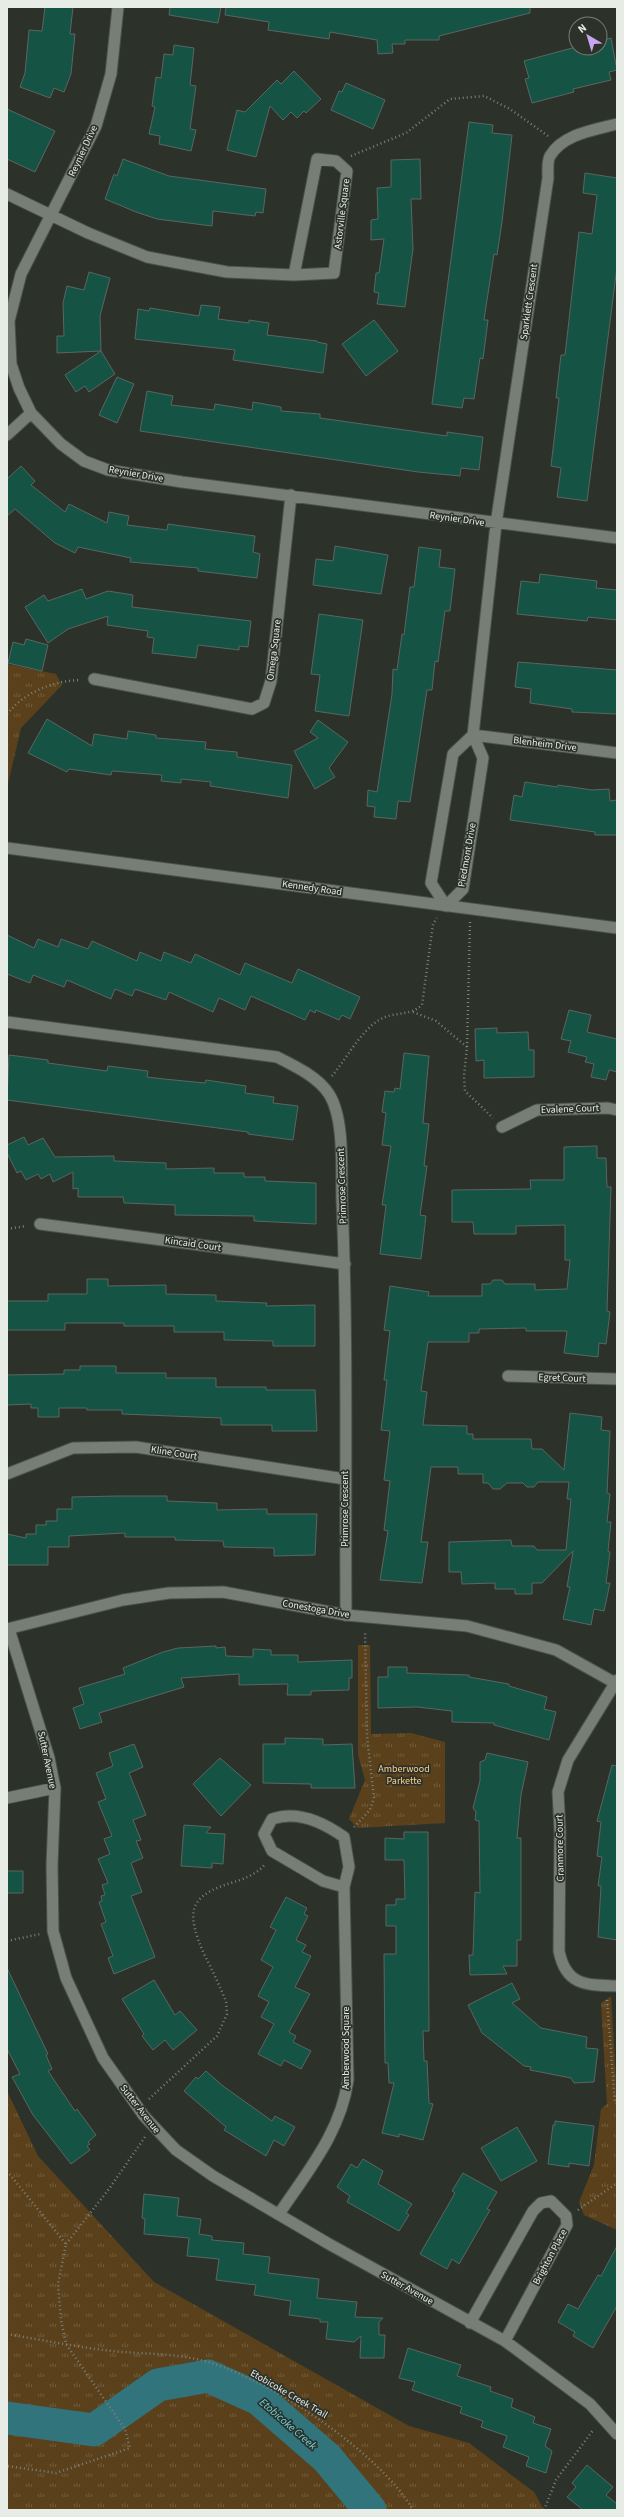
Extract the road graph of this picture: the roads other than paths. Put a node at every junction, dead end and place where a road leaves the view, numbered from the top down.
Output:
1 (118, 7) edge
2 (617, 124) edge
3 (7, 194) edge
4 (52, 216) junction
5 (294, 275) junction
6 (31, 413) junction
7 (7, 435) edge
8 (291, 495) junction
9 (496, 524) junction
10 (617, 538) edge
11 (94, 679) road end
12 (473, 736) junction
13 (617, 753) edge
14 (7, 848) edge
15 (446, 906) junction
16 (617, 928) edge
17 (7, 1022) edge
18 (617, 1110) edge
19 (502, 1126) road end
20 (40, 1224) road end
21 (345, 1264) junction
22 (508, 1376) dead end
23 (617, 1380) edge
24 (7, 1474) edge
25 (345, 1480) junction
26 (346, 1615) junction
27 (8, 1629) edge
28 (617, 1682) edge
29 (55, 1788) junction
30 (7, 1798) edge
31 (344, 1887) junction
32 (612, 1986) edge
33 (279, 2214) junction
34 (470, 2323) junction
35 (505, 2341) junction
36 (617, 2434) edge

1 - 4 street, Reynier Drive
2 - 9 street, Sparklett Crescent
3 - 4 street, Astorville Square
4 - 5 street, Astorville Square
4 - 6 street, Reynier Drive
5 - 5 street, Astorville Square
6 - 7 street
6 - 8 street, Reynier Drive
8 - 9 street, Reynier Drive
8 - 11 street, Omega Square
9 - 10 street, Reynier Drive
9 - 12 street
12 - 13 street, Blenheim Drive
12 - 15 street, Piedmont Drive
12 - 15 street
14 - 15 street, Kennedy Road
15 - 16 street, Kennedy Road
17 - 21 street, Primrose Crescent
18 - 19 street, Evalene Court
20 - 21 street, Kincaid Court
21 - 25 street, Primrose Crescent
22 - 23 street, Egret Court
24 - 25 street, Kline Court
25 - 26 street, Primrose Crescent
26 - 27 street, Conestoga Drive
26 - 28 street, Conestoga Drive
27 - 29 street, Sutter Avenue
28 - 32 street, Cranmore Court
29 - 30 street
29 - 33 street, Sutter Avenue
31 - 31 street, Amberwood Square
31 - 33 street, Amberwood Square
33 - 34 street, Sutter Avenue
34 - 35 street, Sutter Avenue
34 - 35 street, Brighton Place
35 - 36 street, Sutter Avenue

